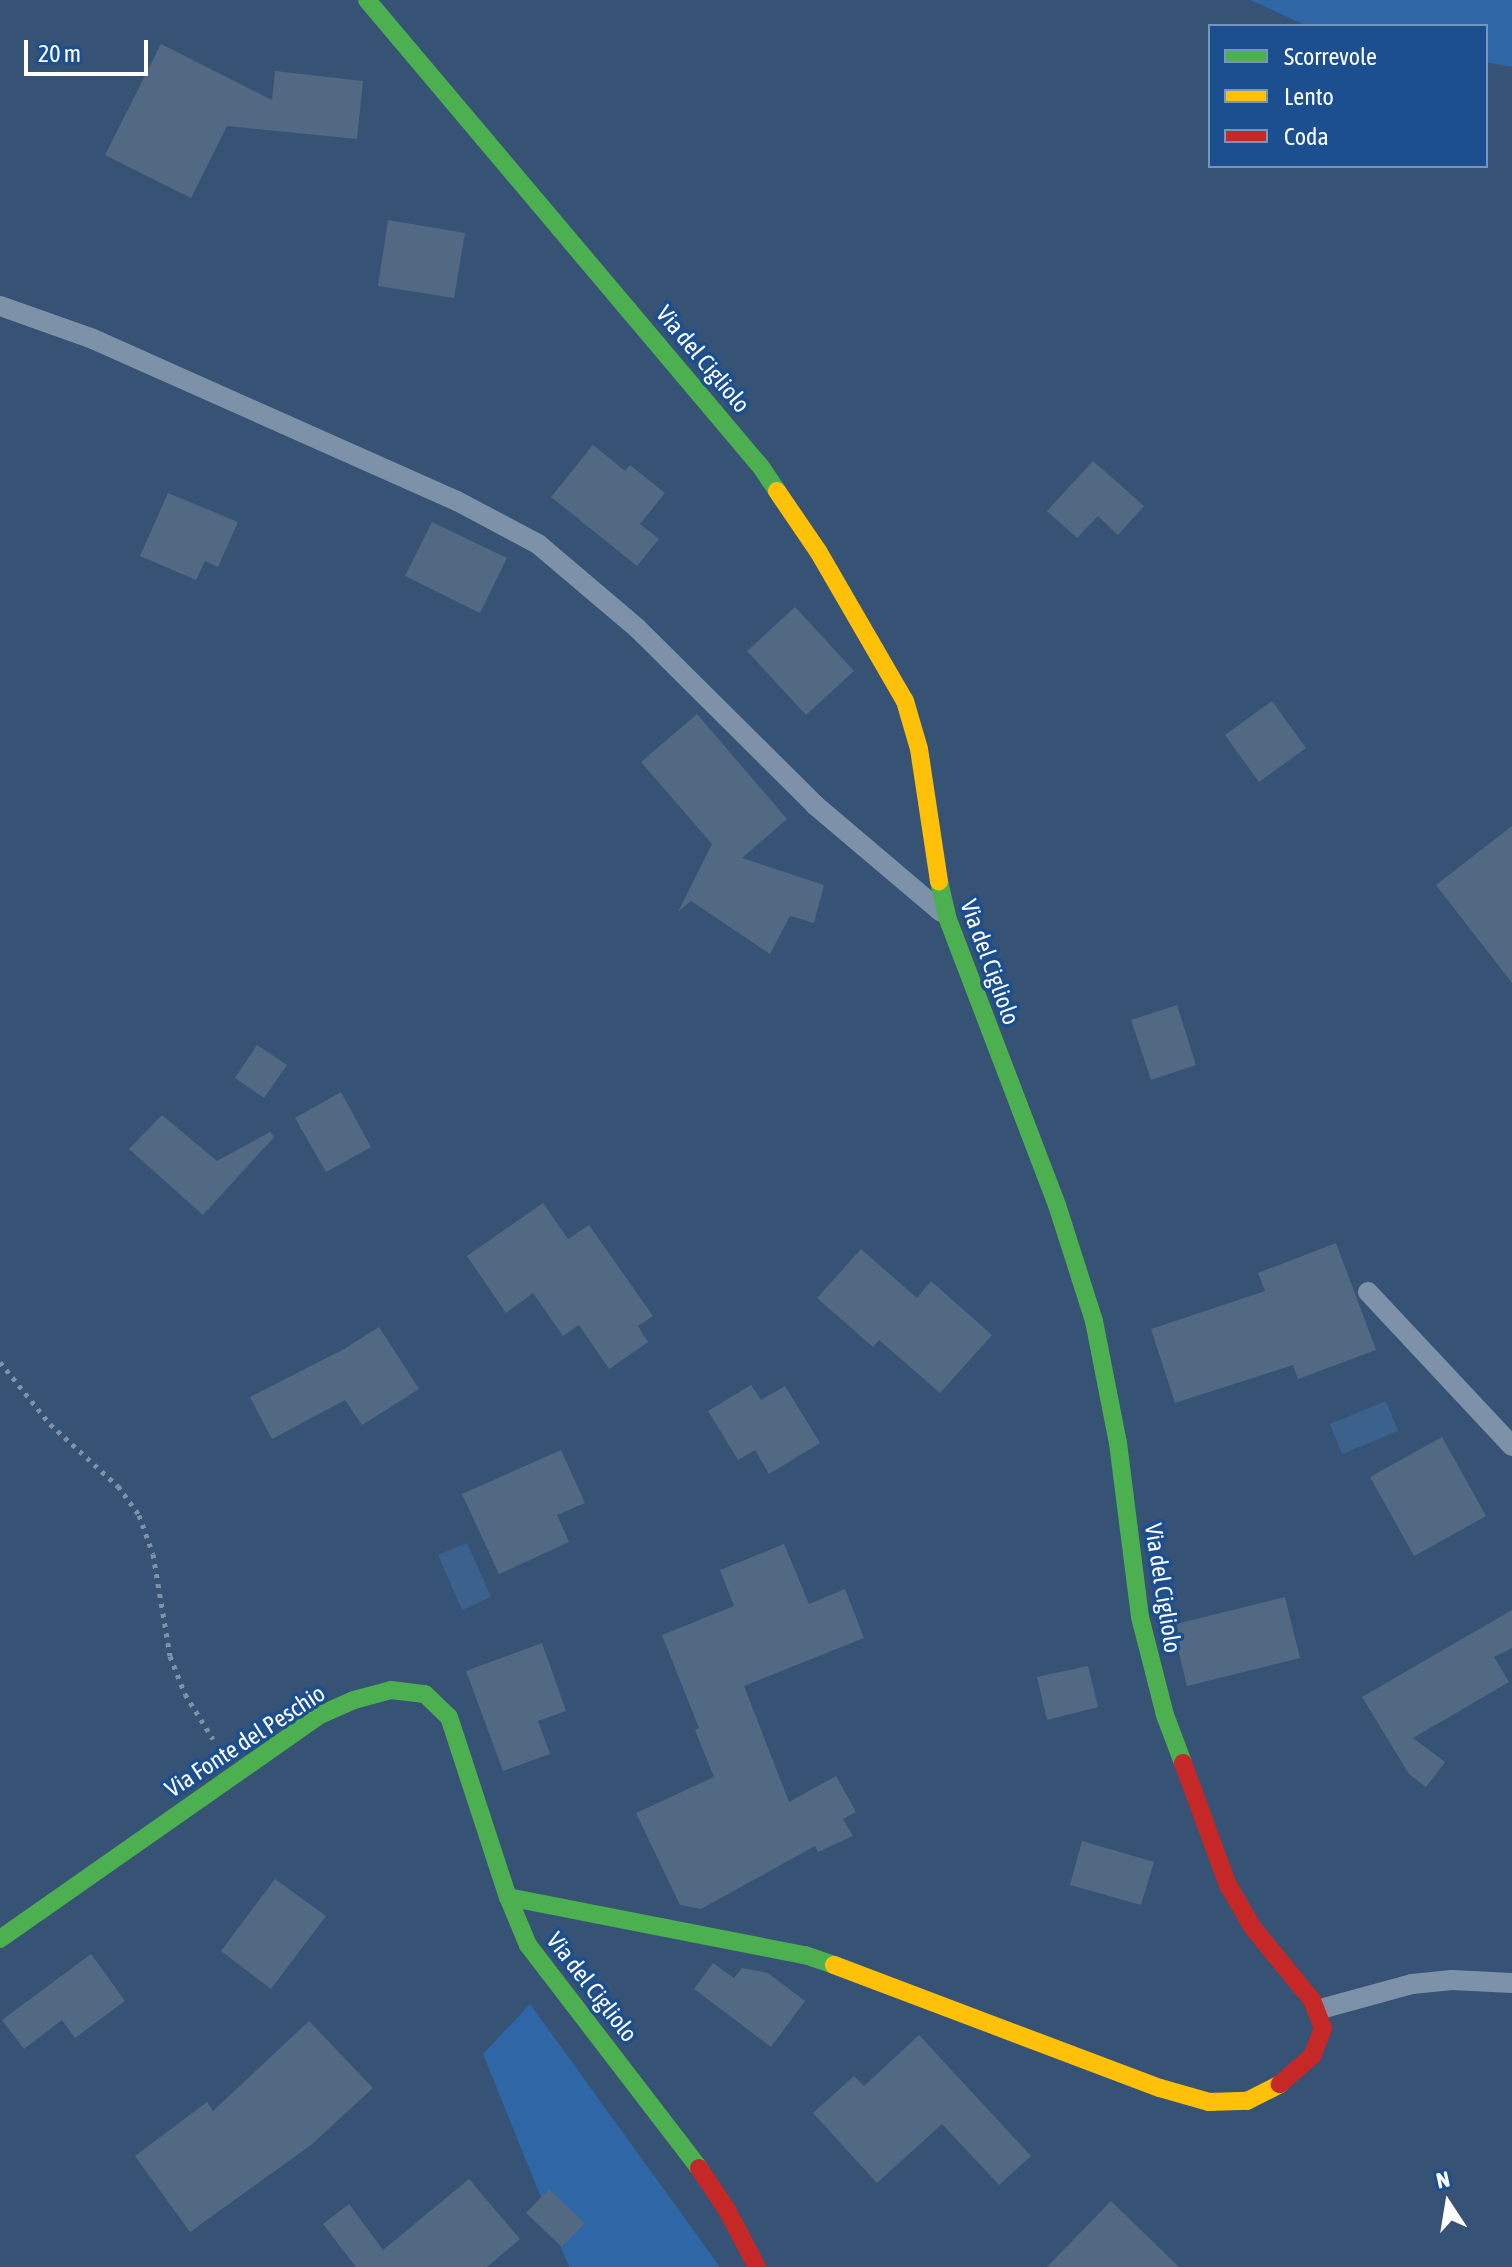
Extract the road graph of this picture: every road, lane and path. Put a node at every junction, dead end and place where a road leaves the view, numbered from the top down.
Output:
1 (367, 0) edge
2 (0, 306) edge
3 (947, 917) junction
4 (1368, 1292) dead end
5 (0, 1362) edge
6 (1512, 1446) edge
7 (238, 1771) junction
8 (508, 1897) junction
9 (0, 1939) edge
10 (1512, 1983) edge
11 (1317, 2010) junction
12 (757, 2267) edge

1 - 3 street, Via del Cigliolo
2 - 3 lane
3 - 11 street, Via del Cigliolo
4 - 6 lane
5 - 7 path
7 - 8 street, Via Fonte del Peschio
7 - 9 street, Via Fonte del Peschio
8 - 11 street, Via del Cigliolo
8 - 12 street, Via del Cigliolo
10 - 11 lane

